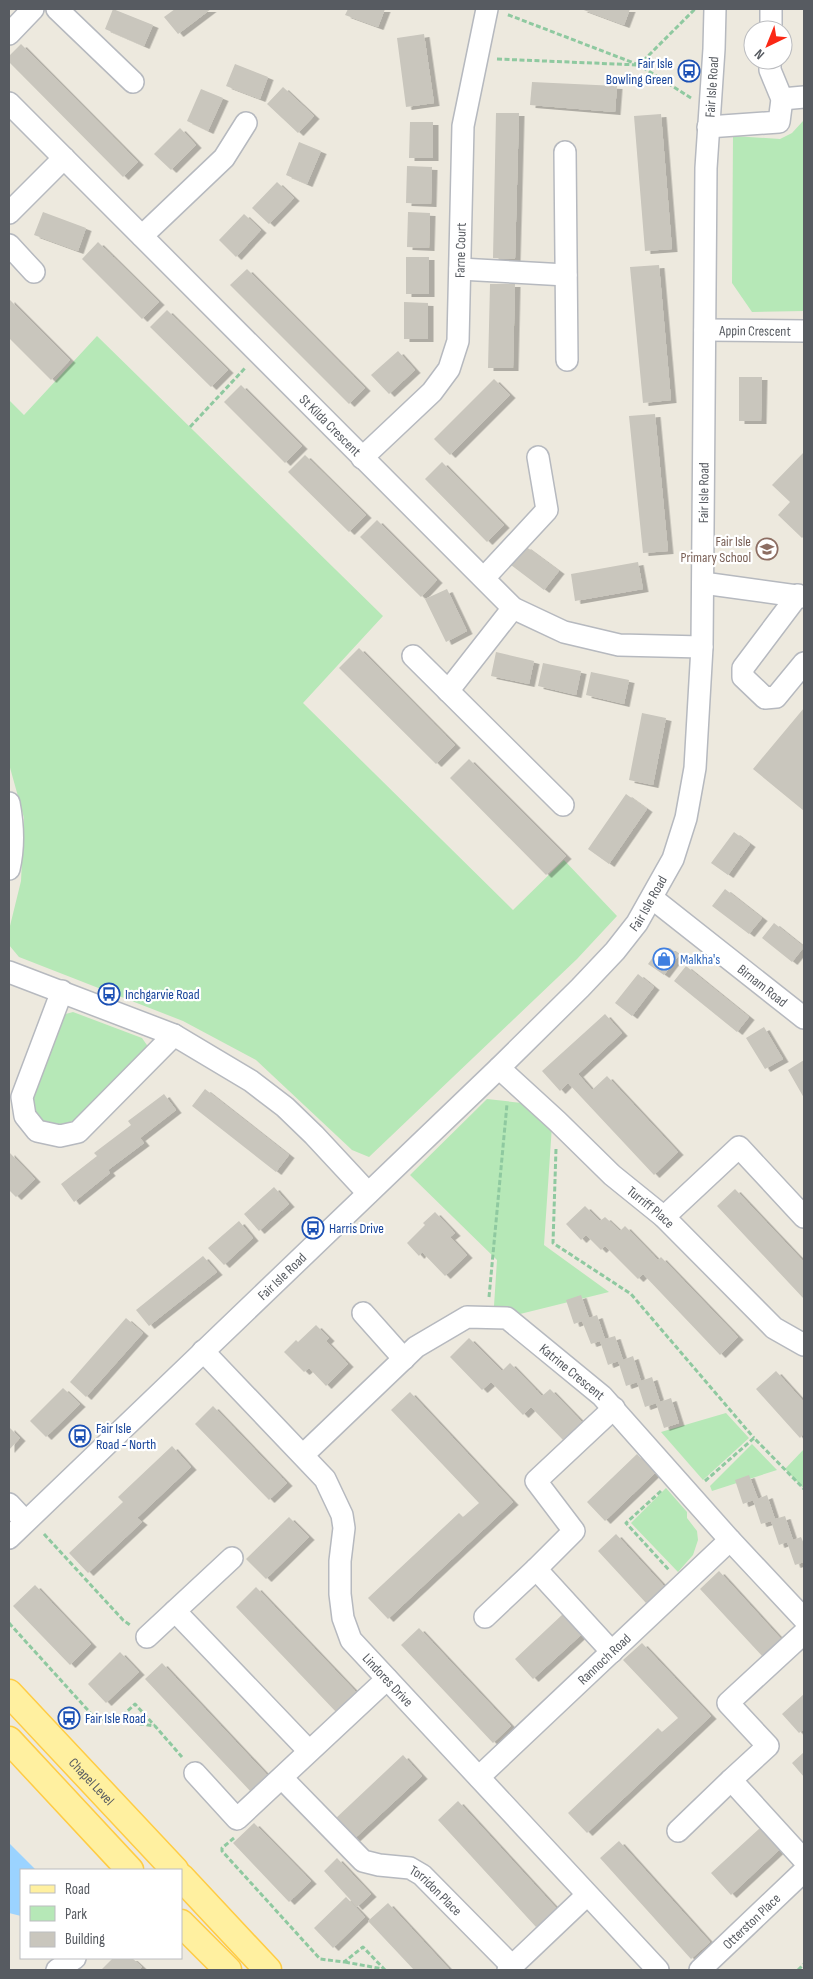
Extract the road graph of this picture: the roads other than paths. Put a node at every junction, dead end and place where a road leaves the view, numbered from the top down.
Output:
1 (33, 9) edge
2 (57, 9) edge
3 (715, 9) edge
4 (495, 10) edge
5 (9, 34) edge
6 (770, 70) edge
7 (133, 82) dead end
8 (804, 97) edge
9 (782, 99) junction
10 (9, 103) edge
11 (708, 118) junction
12 (246, 123) dead end
13 (565, 152) dead end
14 (64, 158) junction
15 (9, 213) edge
16 (142, 236) junction
17 (9, 245) edge
18 (460, 269) junction
19 (34, 272) dead end
20 (566, 275) junction
21 (705, 330) junction
22 (804, 331) edge
23 (567, 360) dead end
24 (538, 457) dead end
25 (362, 458) junction
26 (484, 578) junction
27 (702, 583) junction
28 (801, 596) edge
29 (513, 608) junction
30 (702, 647) junction
31 (413, 656) dead end
32 (804, 663) edge
33 (448, 691) junction
34 (9, 803) edge
35 (563, 805) dead end
36 (9, 869) edge
37 (652, 898) junction
38 (9, 972) edge
39 (62, 991) junction
40 (804, 1018) edge
41 (174, 1035) junction
42 (504, 1074) junction
43 (368, 1193) junction
44 (664, 1217) junction
45 (804, 1217) edge
46 (363, 1314) dead end
47 (804, 1345) edge
48 (203, 1351) junction
49 (404, 1359) junction
50 (614, 1408) junction
51 (303, 1455) junction
52 (9, 1504) edge
53 (27, 1519) junction
54 (9, 1538) edge
55 (730, 1540) junction
56 (232, 1558) dead end
57 (536, 1569) junction
58 (176, 1611) junction
59 (485, 1617) dead end
60 (804, 1619) edge
61 (804, 1633) edge
62 (147, 1637) road end
63 (612, 1652) junction
64 (386, 1679) junction
65 (9, 1692) edge
66 (9, 1740) edge
67 (309, 1752) junction
68 (194, 1773) road end
69 (479, 1777) junction
70 (282, 1778) junction
71 (731, 1780) junction
72 (678, 1831) dead end
73 (804, 1860) edge
74 (129, 1869) edge
75 (174, 1869) edge
76 (804, 1871) edge
77 (182, 1878) edge
78 (587, 1895) junction
79 (182, 1924) edge
80 (73, 1959) edge
81 (510, 1968) edge
82 (57, 1970) edge
83 (228, 1970) edge
84 (268, 1970) edge
85 (658, 1970) edge
86 (700, 1970) edge

1 - 5 street
2 - 7 street
3 - 11 street, Fair Isle Road
4 - 18 street, Farne Court
6 - 9 street
8 - 9 street
9 - 11 street
10 - 14 street, St Kilda Crescent
11 - 21 street, Fair Isle Road
12 - 16 street
13 - 20 street
14 - 15 street
14 - 16 street, St Kilda Crescent
16 - 25 street, St Kilda Crescent
17 - 19 street
18 - 20 street
18 - 25 street, Farne Court
20 - 23 street
21 - 22 street, Appin Crescent
21 - 27 street, Fair Isle Road
24 - 26 street
25 - 26 street, St Kilda Crescent
26 - 29 street, St Kilda Crescent
27 - 28 street
27 - 30 street, Fair Isle Road
28 - 32 street
29 - 30 street, St Kilda Crescent
29 - 33 street
30 - 37 street, Fair Isle Road
31 - 33 street
33 - 35 street
34 - 36 street
37 - 40 street, Birnam Road
37 - 42 street, Fair Isle Road
38 - 39 street
39 - 41 street
39 - 41 street
41 - 43 street
42 - 43 street, Fair Isle Road
42 - 44 street, Turriff Place
43 - 48 street, Fair Isle Road
44 - 45 street
44 - 47 street, Turriff Place
46 - 49 street
48 - 51 street, Lindores Drive
48 - 53 street, Fair Isle Road
49 - 50 street, Katrine Crescent
49 - 51 street, Katrine Crescent
50 - 55 street, Katrine Crescent
50 - 57 street
51 - 64 street, Lindores Drive
52 - 53 street
53 - 54 street, Fair Isle Road
55 - 60 street, Katrine Crescent
55 - 63 street, Rannoch Road
56 - 58 street
57 - 59 street
57 - 63 street
58 - 62 street
58 - 67 street
61 - 71 street
63 - 69 street, Rannoch Road
64 - 67 street
64 - 69 street, Lindores Drive
65 - 75 main road, Chapel Level
66 - 74 main road
67 - 70 street
68 - 70 street
69 - 78 street, Lindores Drive
70 - 81 street, Torridon Place
71 - 72 street
71 - 73 street
76 - 86 street, Otterston Place
77 - 84 main road
78 - 81 street
78 - 85 street, Lindores Drive
79 - 83 main road
80 - 82 street

